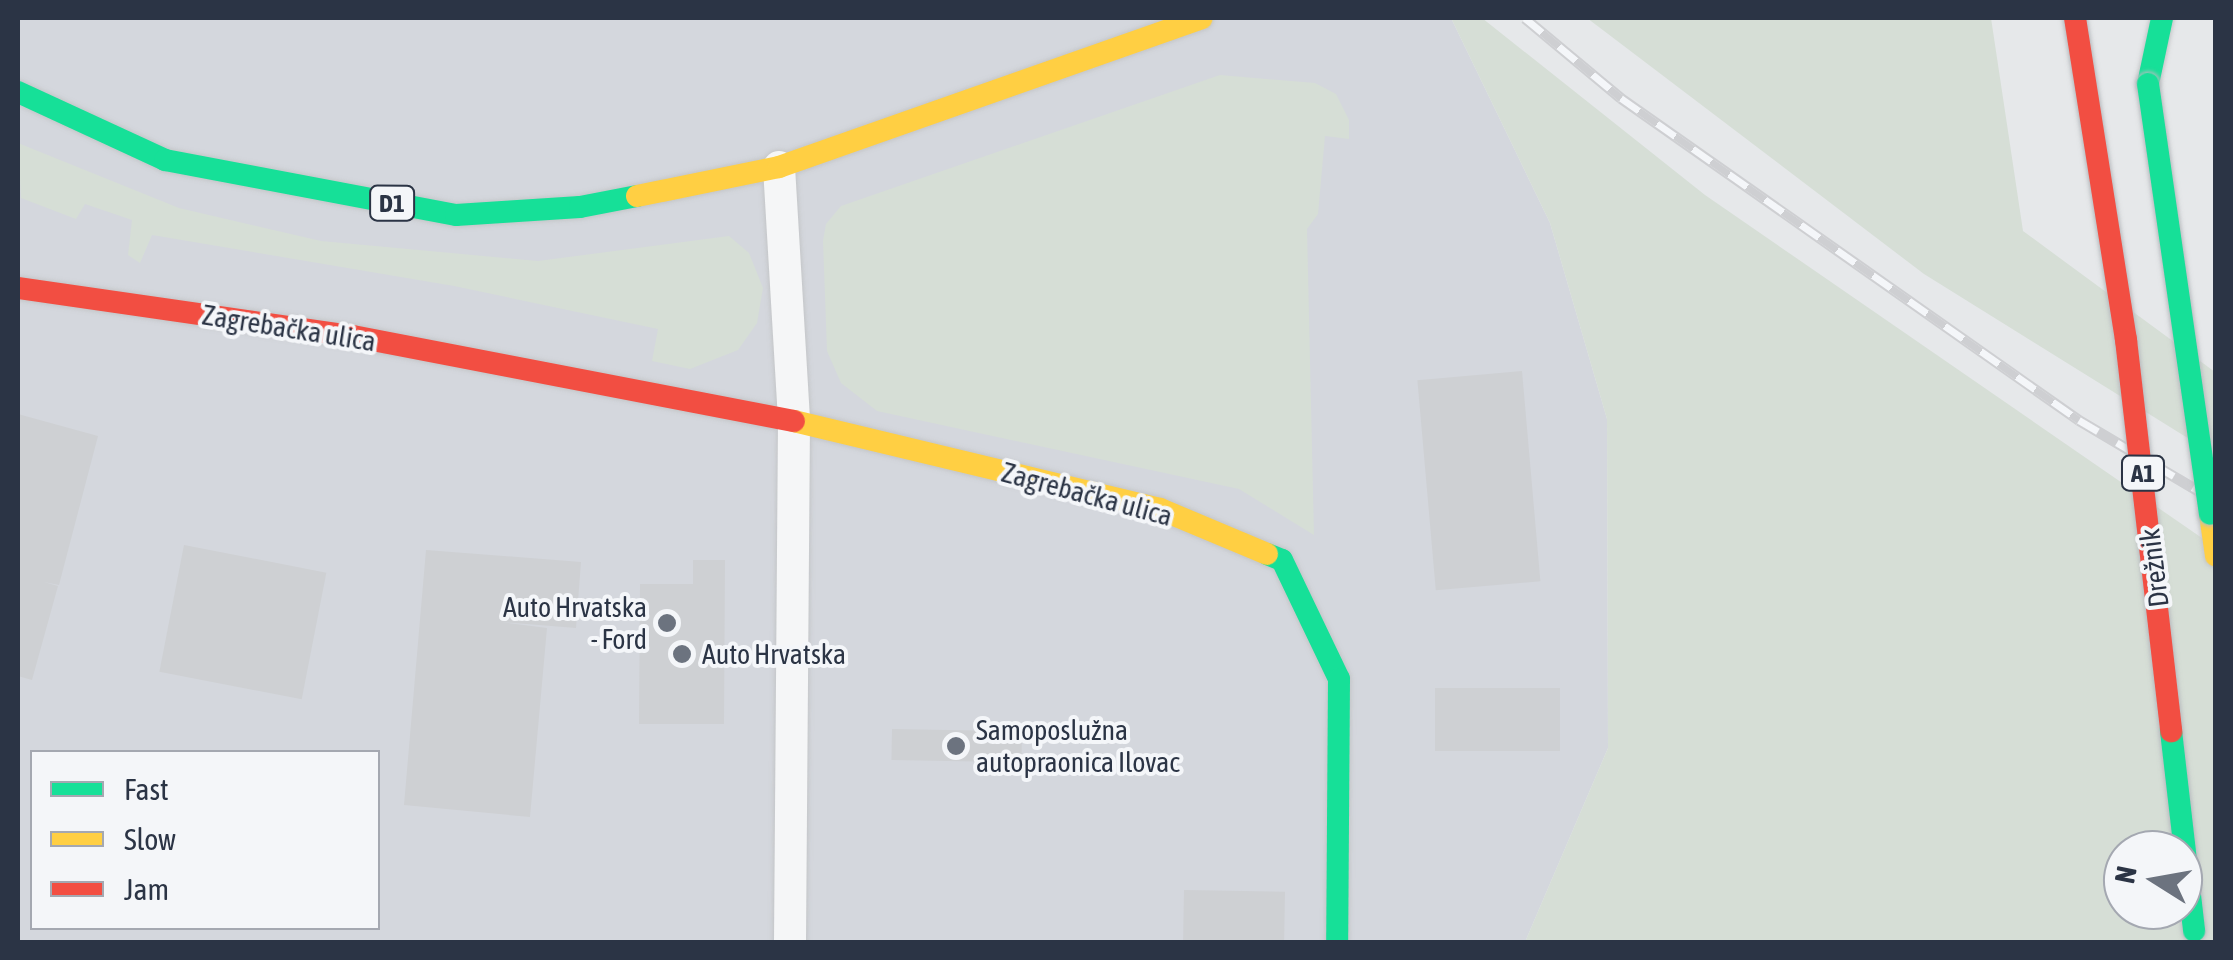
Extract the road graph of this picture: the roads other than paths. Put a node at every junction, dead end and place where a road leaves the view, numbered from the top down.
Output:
1 (1201, 18) edge
2 (2074, 18) edge
3 (2137, 18) edge
4 (2162, 18) edge
5 (2148, 84) junction
6 (18, 92) edge
7 (779, 167) junction
8 (18, 288) edge
9 (794, 421) junction
10 (2216, 556) edge
11 (790, 942) edge
12 (1337, 942) edge
13 (2195, 942) edge

1 - 7 main road, D1
2 - 13 main road, Drežnik / A1, bridge
3 - 5 main road, A1
4 - 5 main road
5 - 10 main road, A1, bridge
6 - 7 main road, D1
7 - 9 street
8 - 9 main road, Zagrebačka ulica
9 - 11 street
9 - 12 main road, Zagrebačka ulica

